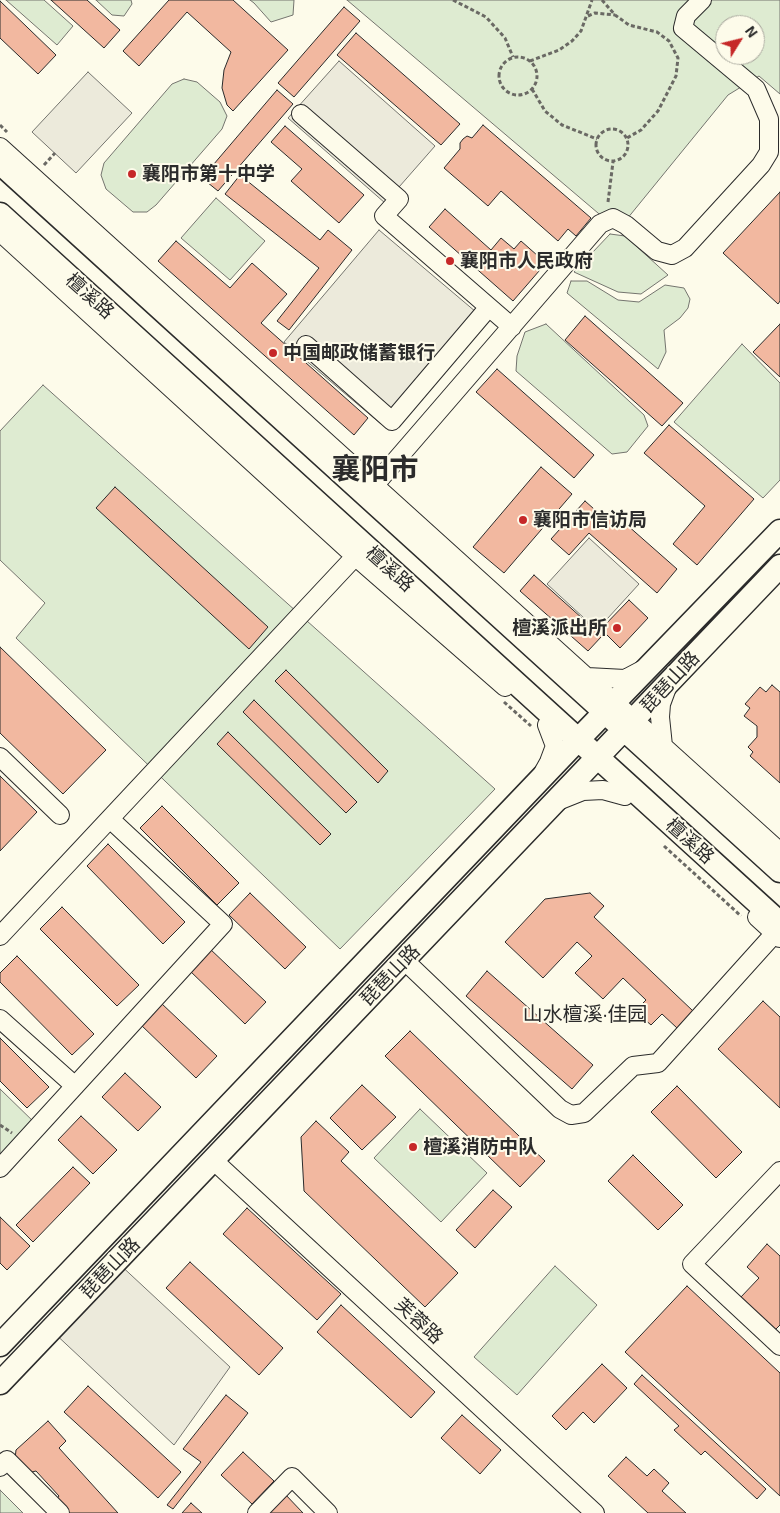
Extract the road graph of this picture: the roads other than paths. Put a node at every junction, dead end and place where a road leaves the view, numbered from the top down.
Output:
1 (702, 0) edge
2 (301, 114) dead end
3 (0, 147) edge
4 (0, 162) edge
5 (0, 214) edge
6 (0, 232) edge
7 (489, 307) junction
8 (512, 327) junction
9 (306, 345) dead end
10 (370, 490) junction
11 (780, 531) edge
12 (360, 551) junction
13 (780, 566) edge
14 (649, 666) junction
15 (587, 677) junction
16 (669, 682) junction
17 (610, 707) junction
18 (547, 724) junction
19 (629, 725) junction
20 (575, 743) junction
21 (663, 746) junction
22 (0, 757) edge
23 (594, 761) junction
24 (539, 781) junction
25 (625, 796) junction
26 (555, 802) junction
27 (60, 815) dead end
28 (110, 819) junction
29 (780, 852) edge
30 (780, 871) edge
31 (778, 931) edge
32 (0, 936) edge
33 (404, 960) junction
34 (0, 1019) edge
35 (75, 1086) junction
36 (213, 1160) junction
37 (0, 1168) edge
38 (780, 1171) edge
39 (0, 1345) edge
40 (780, 1346) edge
41 (0, 1383) edge
42 (0, 1467) edge
43 (60, 1513) edge
44 (257, 1513) edge
45 (328, 1513) edge
46 (595, 1513) edge

1 - 8 street
2 - 7 street
3 - 10 street
4 - 10 main road, 檀溪路
5 - 12 main road, 檀溪路
6 - 12 street
7 - 8 street
7 - 9 street
8 - 10 street
10 - 15 street
10 - 17 main road, 檀溪路
11 - 14 main road, 琵琶山路
12 - 18 street
12 - 20 main road, 檀溪路
12 - 28 street
13 - 16 main road, 琵琶山路
14 - 15 street
14 - 17 main road, 琵琶山路
15 - 17 street
16 - 19 main road, 琵琶山路
16 - 21 street
17 - 19 main road, 檀溪路
17 - 20 main road, 琵琶山路
18 - 20 street
18 - 24 street
19 - 21 street
19 - 23 main road, 琵琶山路
19 - 30 main road, 檀溪路
20 - 23 main road, 檀溪路
20 - 24 main road, 琵琶山路
21 - 29 street
22 - 27 street
23 - 25 street
23 - 26 main road, 琵琶山路
23 - 31 main road, 檀溪路
24 - 39 main road, 琵琶山路
25 - 26 street
25 - 31 street
26 - 33 main road, 琵琶山路
28 - 32 street
28 - 35 street
31 - 33 street
33 - 36 main road, 琵琶山路
34 - 35 street
35 - 37 street
36 - 41 main road, 琵琶山路
36 - 46 street, 芙蓉路
38 - 40 street
42 - 43 street
44 - 45 street

